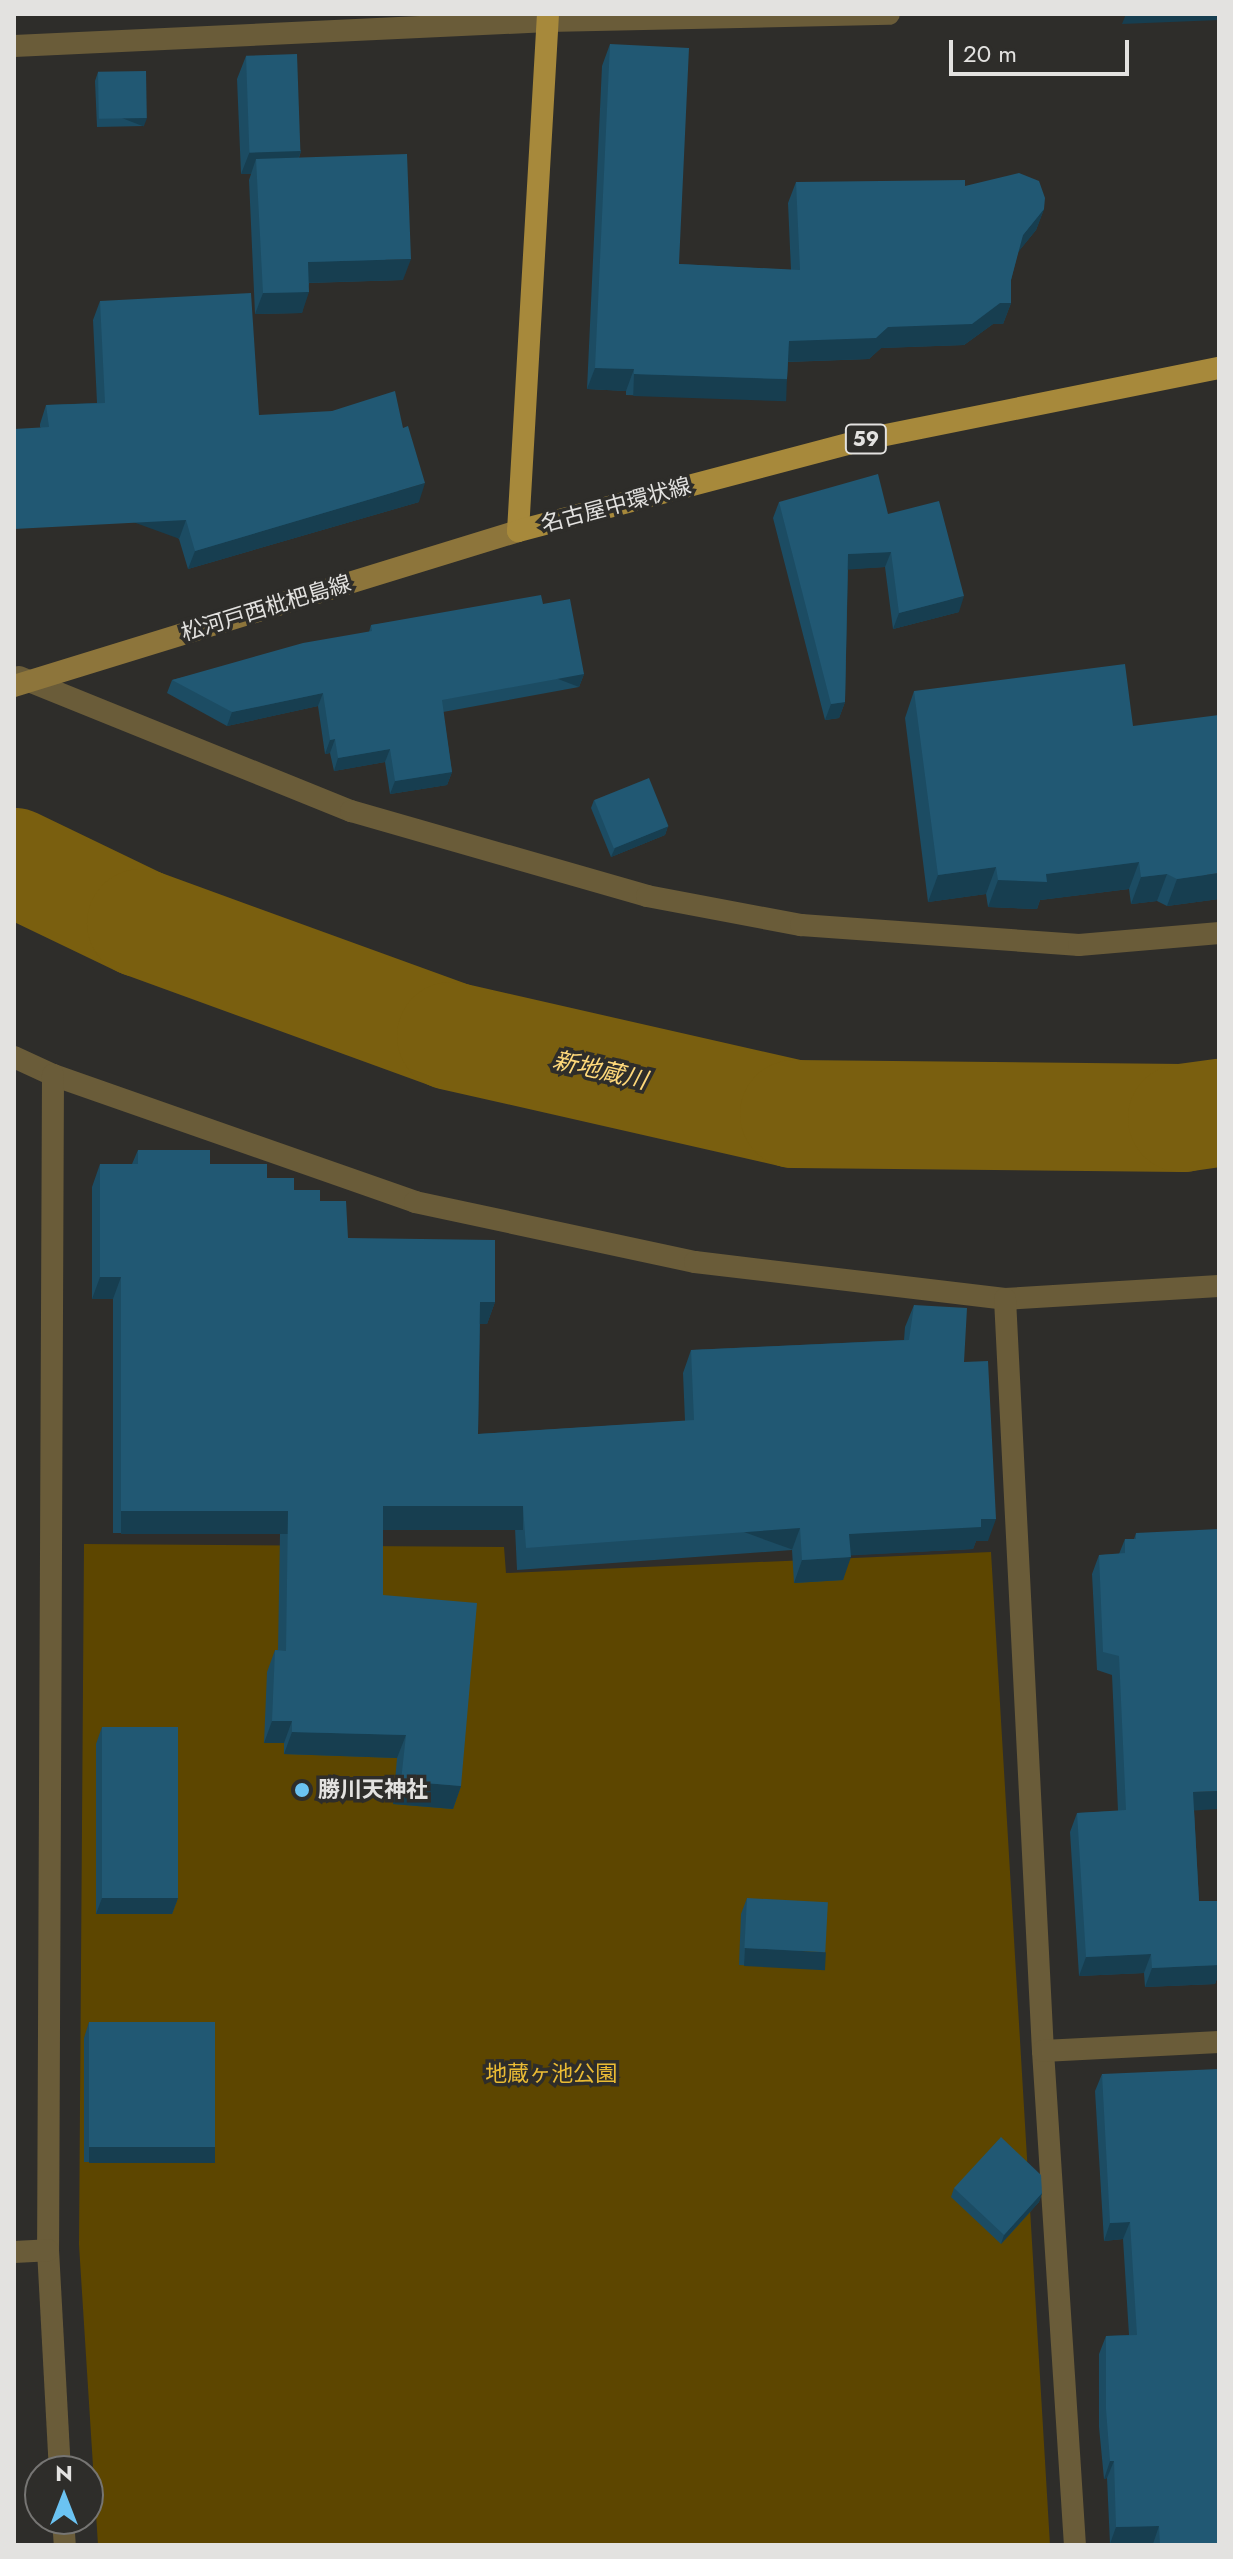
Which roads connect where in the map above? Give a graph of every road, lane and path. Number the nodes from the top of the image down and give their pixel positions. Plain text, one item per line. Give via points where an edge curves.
1 (889, 14) edge
2 (548, 17) edge
3 (14, 46) edge
4 (1219, 368) edge
5 (518, 531) junction
6 (18, 680) edge
7 (1219, 933) edge
8 (14, 1057) edge
9 (53, 1075) junction
10 (1219, 1286) edge
11 (1005, 1299) junction
12 (1219, 2042) edge
13 (1043, 2051) junction
14 (48, 2250) junction
15 (14, 2252) edge
16 (59, 2455) edge
17 (1075, 2545) edge

1 - 2 street
2 - 3 street
2 - 5 main road, 名古屋中環状線
4 - 5 main road, 名古屋中環状線 / 59 via 866,439
5 - 6 main road, 松河戸西枇杷島線
6 - 7 street via 351,811 647,896 801,925 1079,945
8 - 9 street
9 - 11 street via 415,1202 695,1262
9 - 14 street
10 - 11 street
11 - 13 street
12 - 13 street
13 - 17 street
14 - 15 street
14 - 16 street

